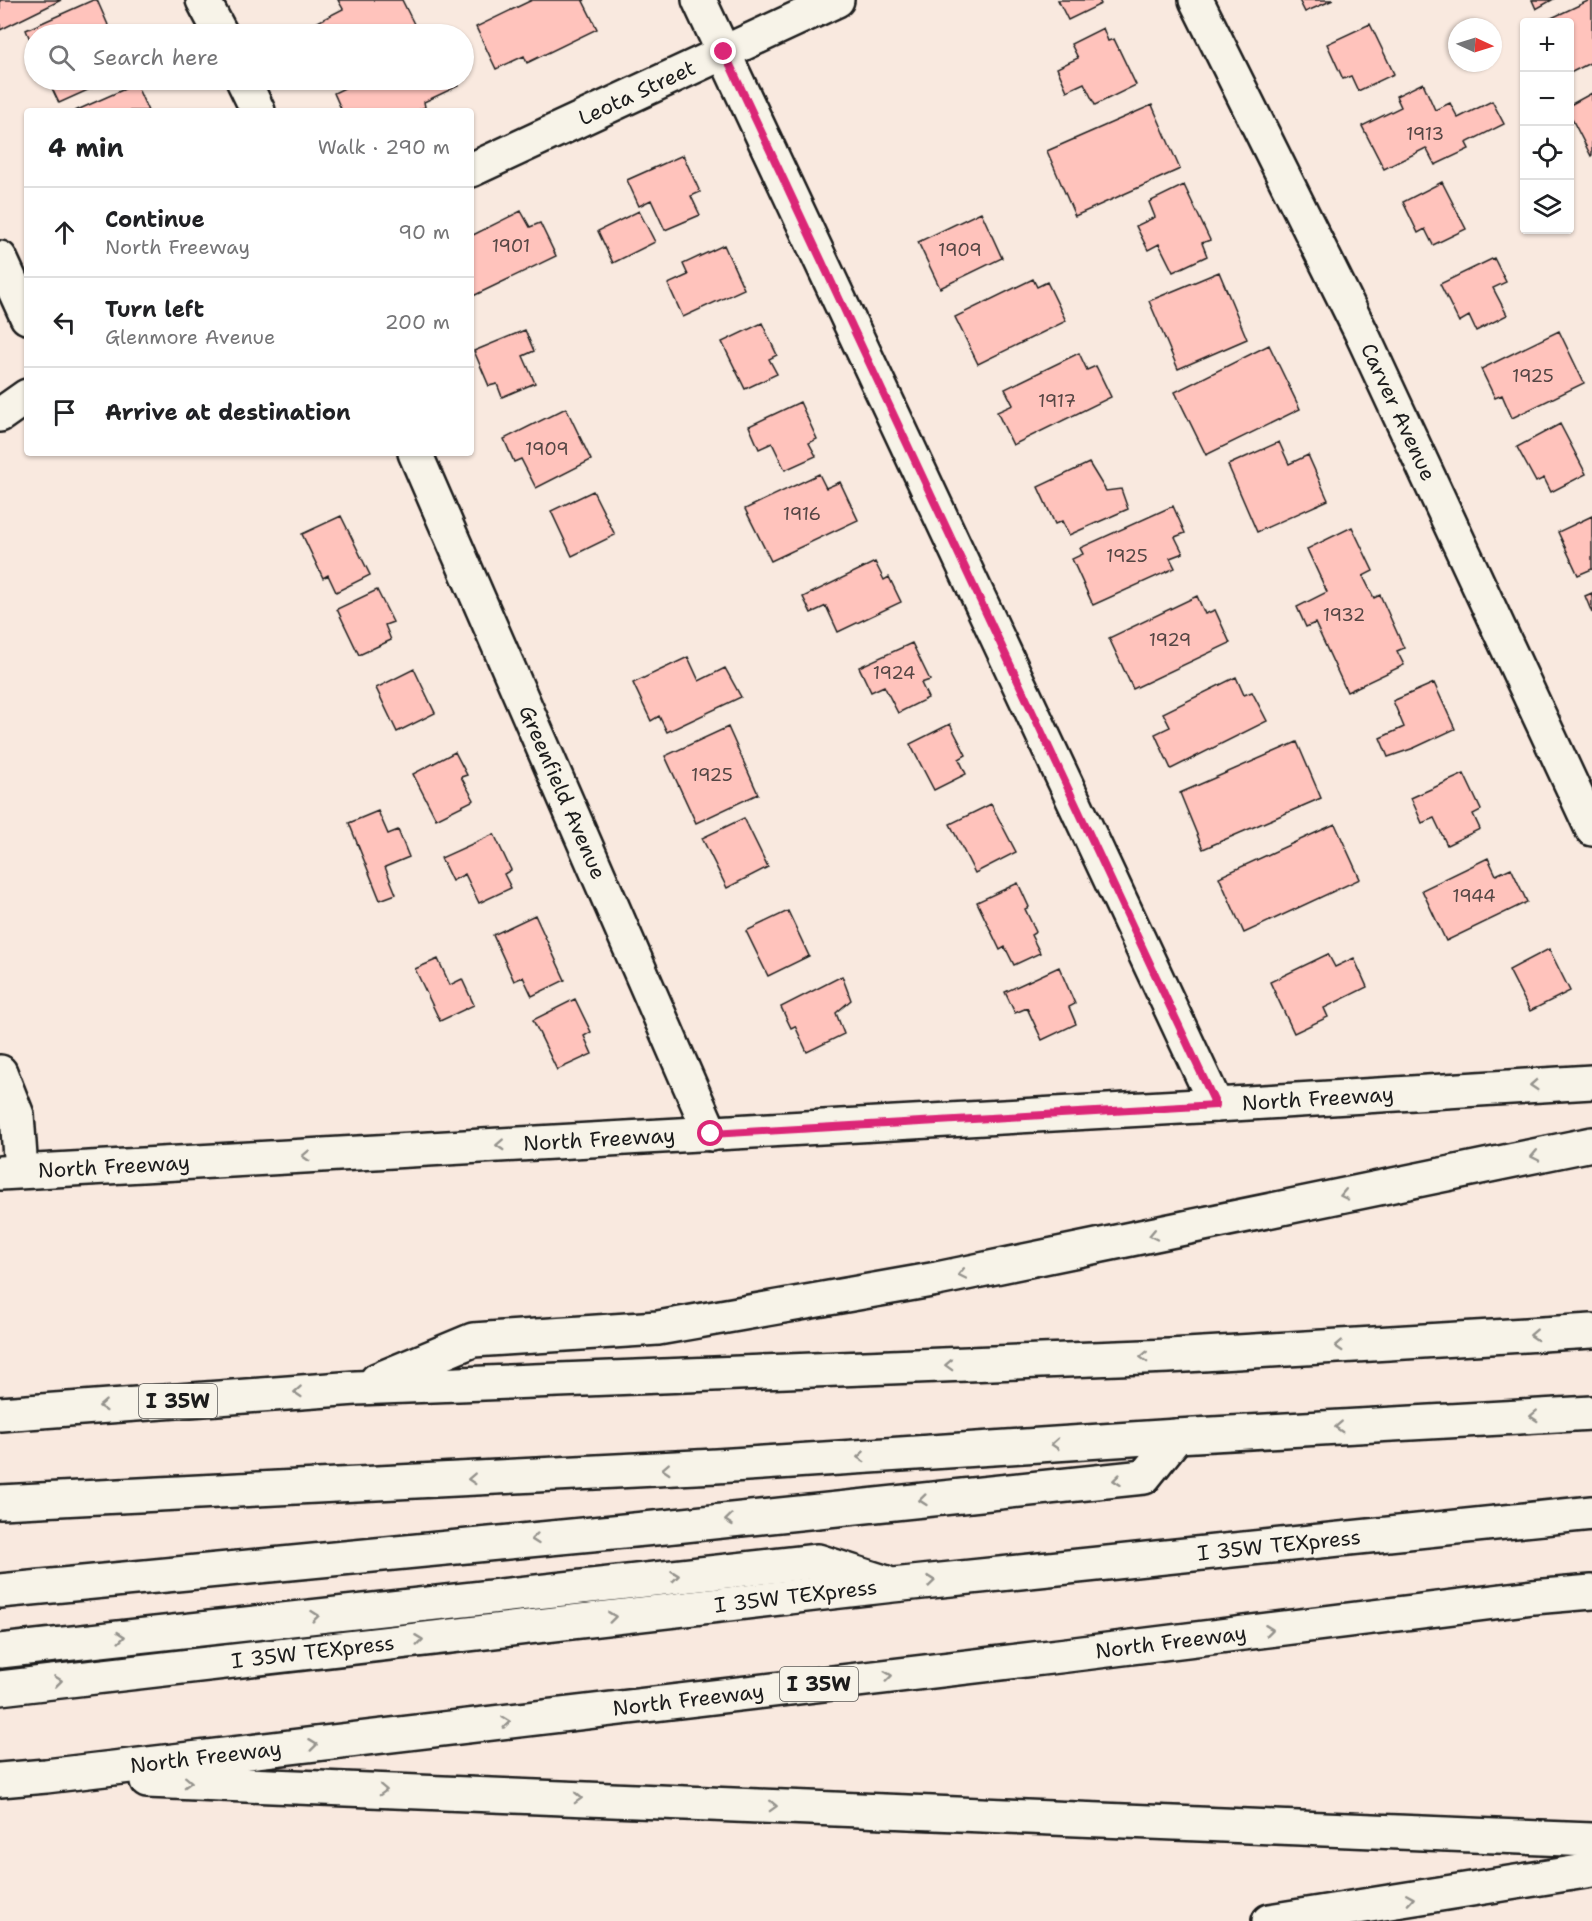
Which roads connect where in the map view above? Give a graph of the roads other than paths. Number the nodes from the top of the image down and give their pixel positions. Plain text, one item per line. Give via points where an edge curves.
1 (204, 0) edge
2 (699, 0) edge
3 (837, 0) edge
4 (1196, 0) edge
5 (215, 24) edge
6 (724, 52) junction
7 (248, 90) edge
8 (257, 108) edge
9 (474, 169) edge
10 (0, 258) edge
11 (24, 310) edge
12 (24, 398) edge
13 (0, 415) edge
14 (416, 456) edge
15 (1592, 829) edge
16 (0, 1072) edge
17 (1592, 1082) edge
18 (1216, 1105) junction
19 (9, 1115) edge
20 (711, 1134) junction
21 (1592, 1144) edge
22 (11, 1172) edge
23 (1592, 1331) edge
24 (356, 1388) junction
25 (1592, 1413) edge
26 (0, 1414) edge
27 (1177, 1436) junction
28 (0, 1502) edge
29 (1592, 1513) edge
30 (893, 1585) junction
31 (0, 1591) edge
32 (1592, 1592) edge
33 (0, 1651) edge
34 (0, 1688) edge
35 (46, 1776) junction
36 (0, 1780) edge
37 (1592, 1840) edge
38 (1592, 1870) edge
39 (1269, 1921) edge

1 - 5 main road
2 - 6 main road
3 - 6 main road, Leota Street
4 - 15 main road, Carver Avenue via 1361,332
6 - 9 main road, Leota Street
6 - 18 main road
7 - 8 main road
10 - 11 main road
12 - 13 main road
14 - 20 main road, Greenfield Avenue
16 - 19 main road
17 -> 18 main road, North Freeway
18 - 20 main road, North Freeway
19 - 22 main road
20 -> 22 main road, North Freeway
21 -> 24 main road via 937,1279 682,1324 473,1340
23 -> 24 main road, I 35W via 1157,1357
24 -> 26 main road, I 35W
25 -> 27 main road
27 -> 28 main road via 692,1468
27 -> 31 main road via 1144,1477
30 -> 29 main road, I 35W TEXpress
33 -> 30 main road via 818,1561
34 -> 30 main road, I 35W TEXpress
35 -> 32 main road, North Freeway / I 35W
35 - 36 main road, North Freeway / I 35W
35 -> 37 main road
39 -> 38 main road

